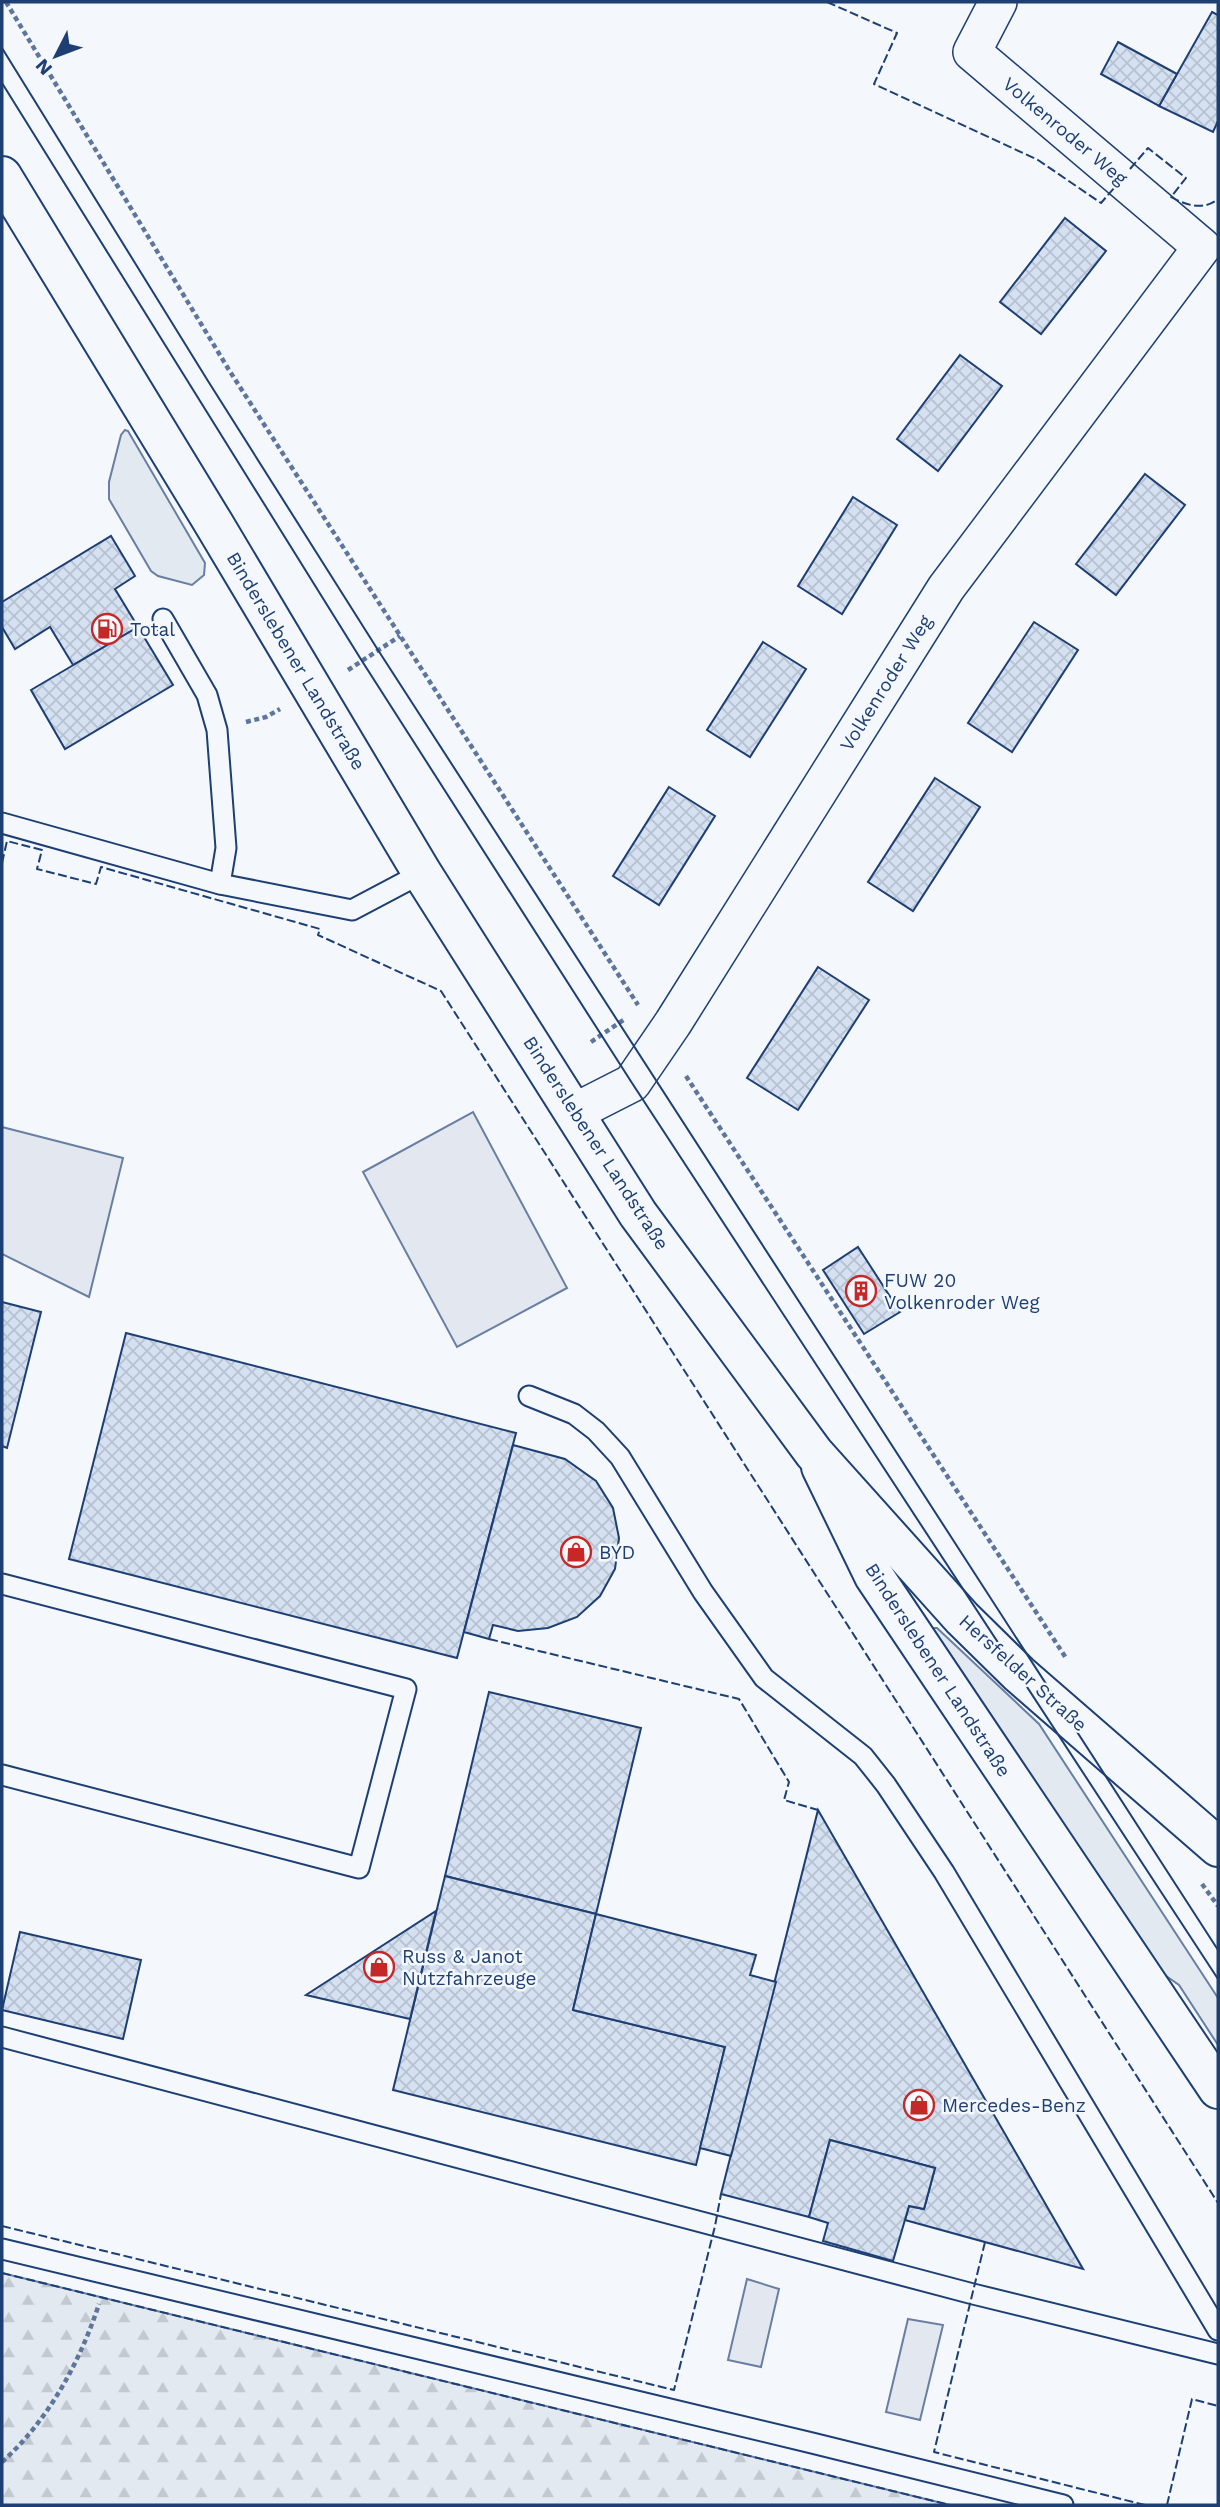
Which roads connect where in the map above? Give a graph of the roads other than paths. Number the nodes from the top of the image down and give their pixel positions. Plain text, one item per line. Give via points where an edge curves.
1 (998, 2) edge
2 (2, 176) edge
3 (1210, 238) edge
4 (163, 619) dead end
5 (2, 823) edge
6 (422, 873) junction
7 (220, 884) junction
8 (575, 1112) junction
9 (529, 1396) dead end
10 (814, 1453) junction
11 (2, 1584) edge
12 (2, 1775) edge
13 (1218, 1847) edge
14 (2, 2037) edge
15 (1218, 2089) edge
16 (2, 2249) edge
17 (1218, 2330) edge
18 (1218, 2354) edge
19 (1063, 2505) edge

1 - 3 street, Volkenroder Weg via 972,52
2 - 6 main road, Binderslebener Landstraße
3 - 8 street, Volkenroder Weg via 946,588 632,1083
4 - 7 lane via 207,695 217,730 226,848
5 - 7 lane
6 - 7 lane via 352,910
6 - 8 main road, Binderslebener Landstraße
8 - 10 main road, Binderslebener Landstraße via 638,1214
9 - 17 lane via 574,1414 620,1457 703,1592 764,1678 863,1756 886,1785 944,1872
10 - 13 main road, Hersfelder Straße via 1010,1665
10 - 15 main road, Binderslebener Landstraße via 874,1576
11 - 12 lane via 406,1689 359,1868
14 - 18 lane via 960,2291
16 - 19 lane

